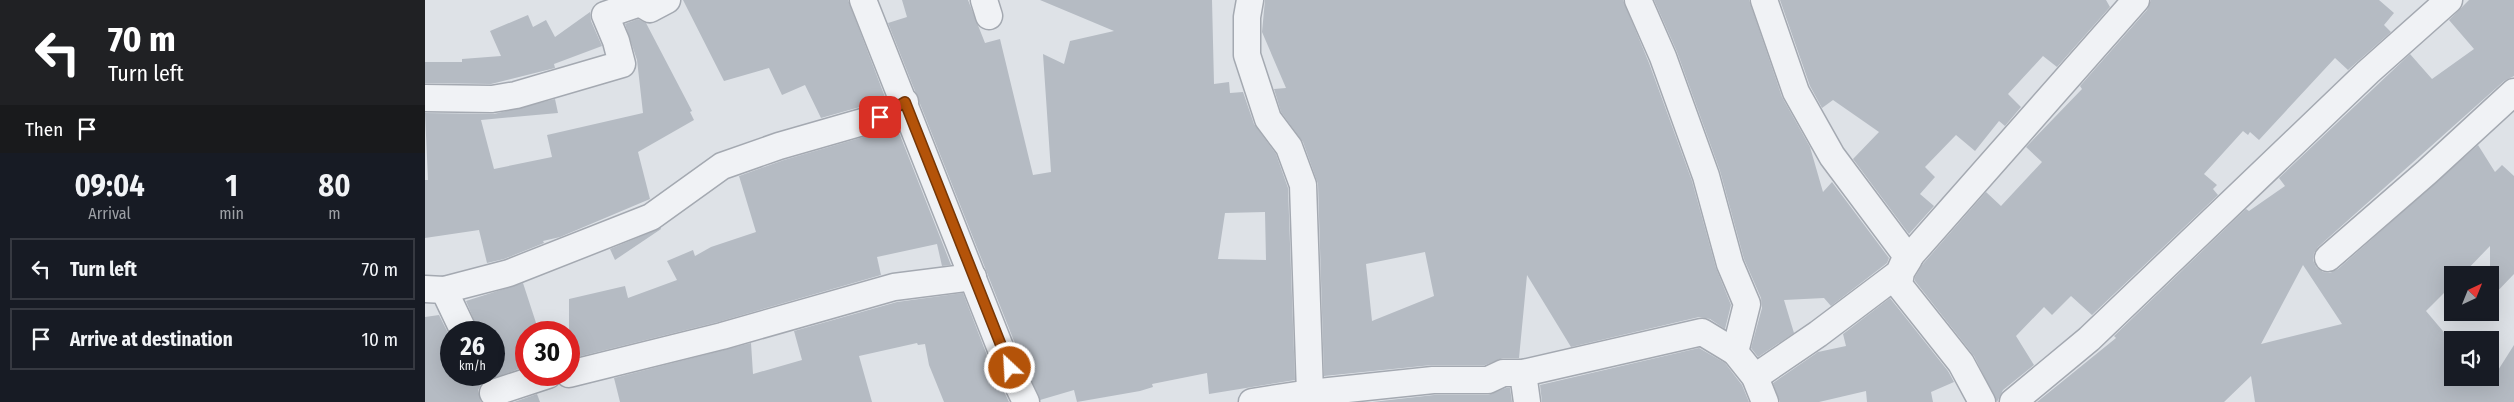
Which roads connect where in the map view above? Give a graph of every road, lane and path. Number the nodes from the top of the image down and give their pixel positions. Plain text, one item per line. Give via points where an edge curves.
1 (667, 0) edge
2 (863, 0) edge
3 (1249, 0) edge
4 (1638, 0) edge
5 (1764, 0) edge
6 (2136, 0) edge
7 (2449, 0) edge
8 (2514, 92) edge
9 (425, 98) edge
10 (905, 102) junction
11 (2328, 258) dead end
12 (1909, 259) junction
13 (973, 277) junction
14 (434, 290) edge
15 (456, 321) edge
16 (1735, 352) junction
17 (580, 371) edge
18 (1523, 373) junction
19 (1755, 377) junction
20 (515, 384) edge
21 (491, 390) edge
22 (1310, 392) junction
23 (1027, 402) edge
24 (1252, 402) edge
25 (1527, 402) edge
26 (1765, 402) edge
27 (1982, 402) edge
28 (2013, 402) edge

1 - 9 street via 650,8 640,3 605,15 622,64 492,99
2 - 10 street
3 - 22 street via 1247,55 1268,119 1289,147 1303,185
4 - 16 street via 1663,57 1703,167 1730,264 1747,304
5 - 12 street via 1796,92 1832,156
6 - 12 street
7 - 28 street via 2368,72 2089,339
8 - 11 street
10 - 13 street
10 - 14 street via 880,117 722,166 651,217 509,273
12 - 19 street via 1884,285
12 - 27 street via 1901,272 1899,285 1961,363
13 - 17 street via 894,287 722,336
13 - 23 street via 1002,352
14 - 15 street
16 - 18 street via 1702,332
16 - 19 street
18 - 22 street via 1503,373 1488,380 1433,380
18 - 25 street
19 - 26 street
20 - 21 street
22 - 24 street

